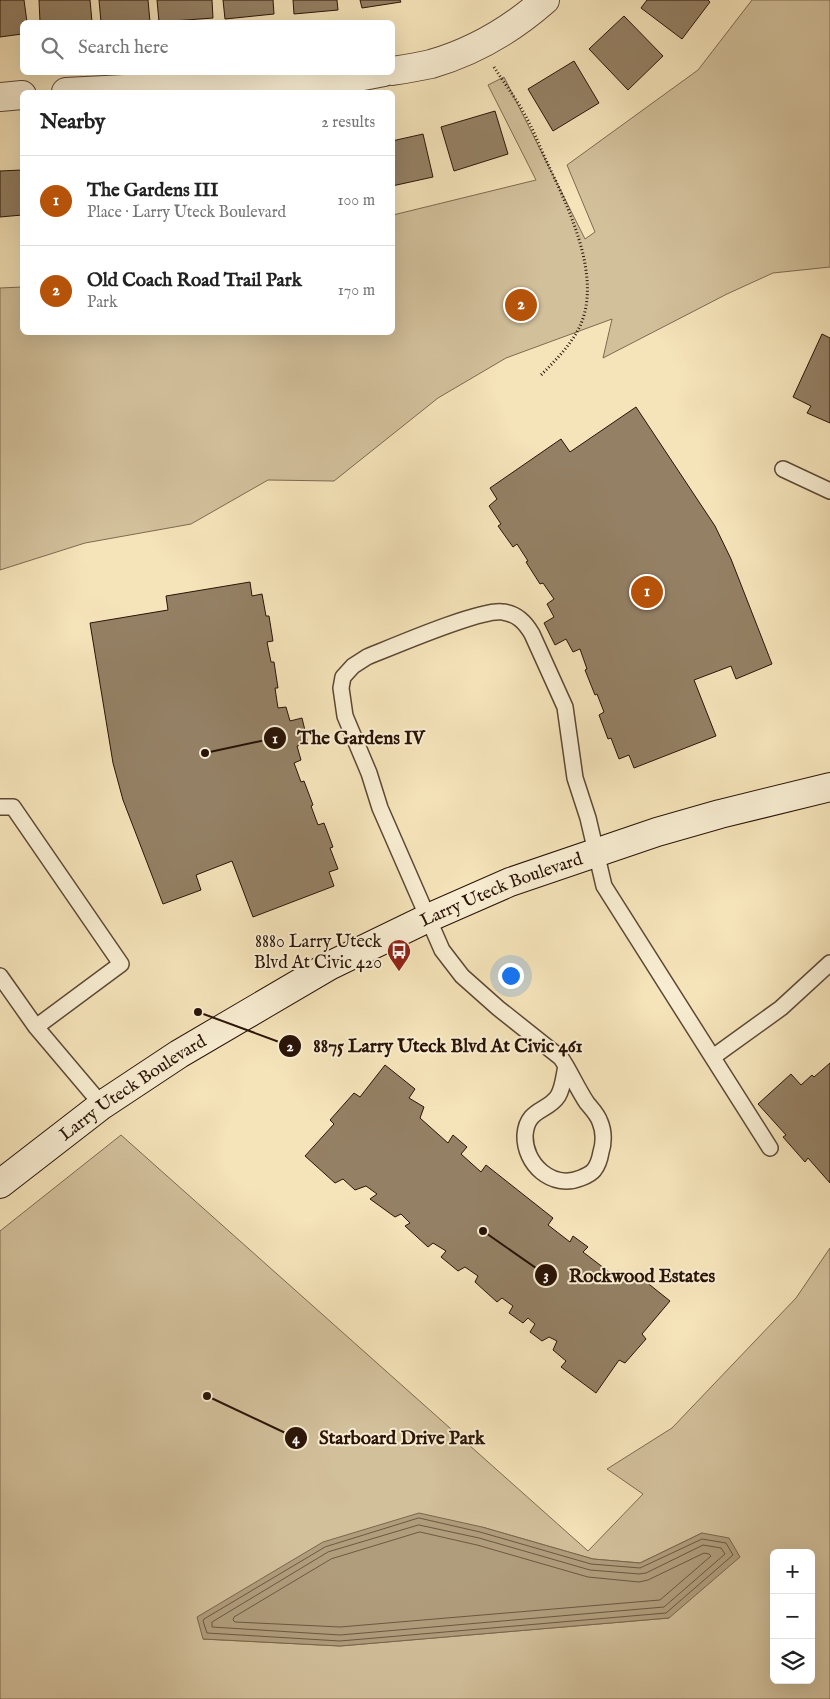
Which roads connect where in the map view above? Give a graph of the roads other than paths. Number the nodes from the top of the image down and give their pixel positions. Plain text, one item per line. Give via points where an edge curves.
1 (545, 0) edge
2 (395, 70) edge
3 (368, 75) edge
4 (105, 90) edge
5 (20, 95) edge
6 (0, 96) edge
7 (783, 469) dead end
8 (830, 491) edge
9 (830, 787) edge
10 (0, 807) edge
11 (596, 852) junction
12 (428, 918) junction
13 (830, 962) edge
14 (0, 976) edge
15 (36, 1028) junction
16 (713, 1057) junction
17 (566, 1066) junction
18 (102, 1105) junction
19 (770, 1148) dead end
20 (0, 1184) edge

1 - 2 main road via 525,18 480,45 430,64
3 - 4 main road
5 - 6 main road
7 - 8 lane
9 - 11 main road, Larry Uteck Boulevard via 720,814
10 - 15 lane via 13,807 121,964
11 - 12 main road, Larry Uteck Boulevard via 510,882
11 - 12 lane via 575,778 565,707 526,623 501,611 469,618 374,654 343,676 341,688 345,716 380,808
11 - 16 lane via 604,886
12 - 17 lane via 442,950 462,976 561,1058
12 - 18 main road, Larry Uteck Boulevard via 328,966 258,1006
13 - 16 lane via 781,1008
14 - 15 lane
15 - 18 lane
16 - 19 lane
17 - 17 lane via 558,1096 537,1111 525,1132 526,1146 537,1169 562,1181 575,1180 593,1171 603,1147 600,1122
18 - 20 main road, Larry Uteck Boulevard

